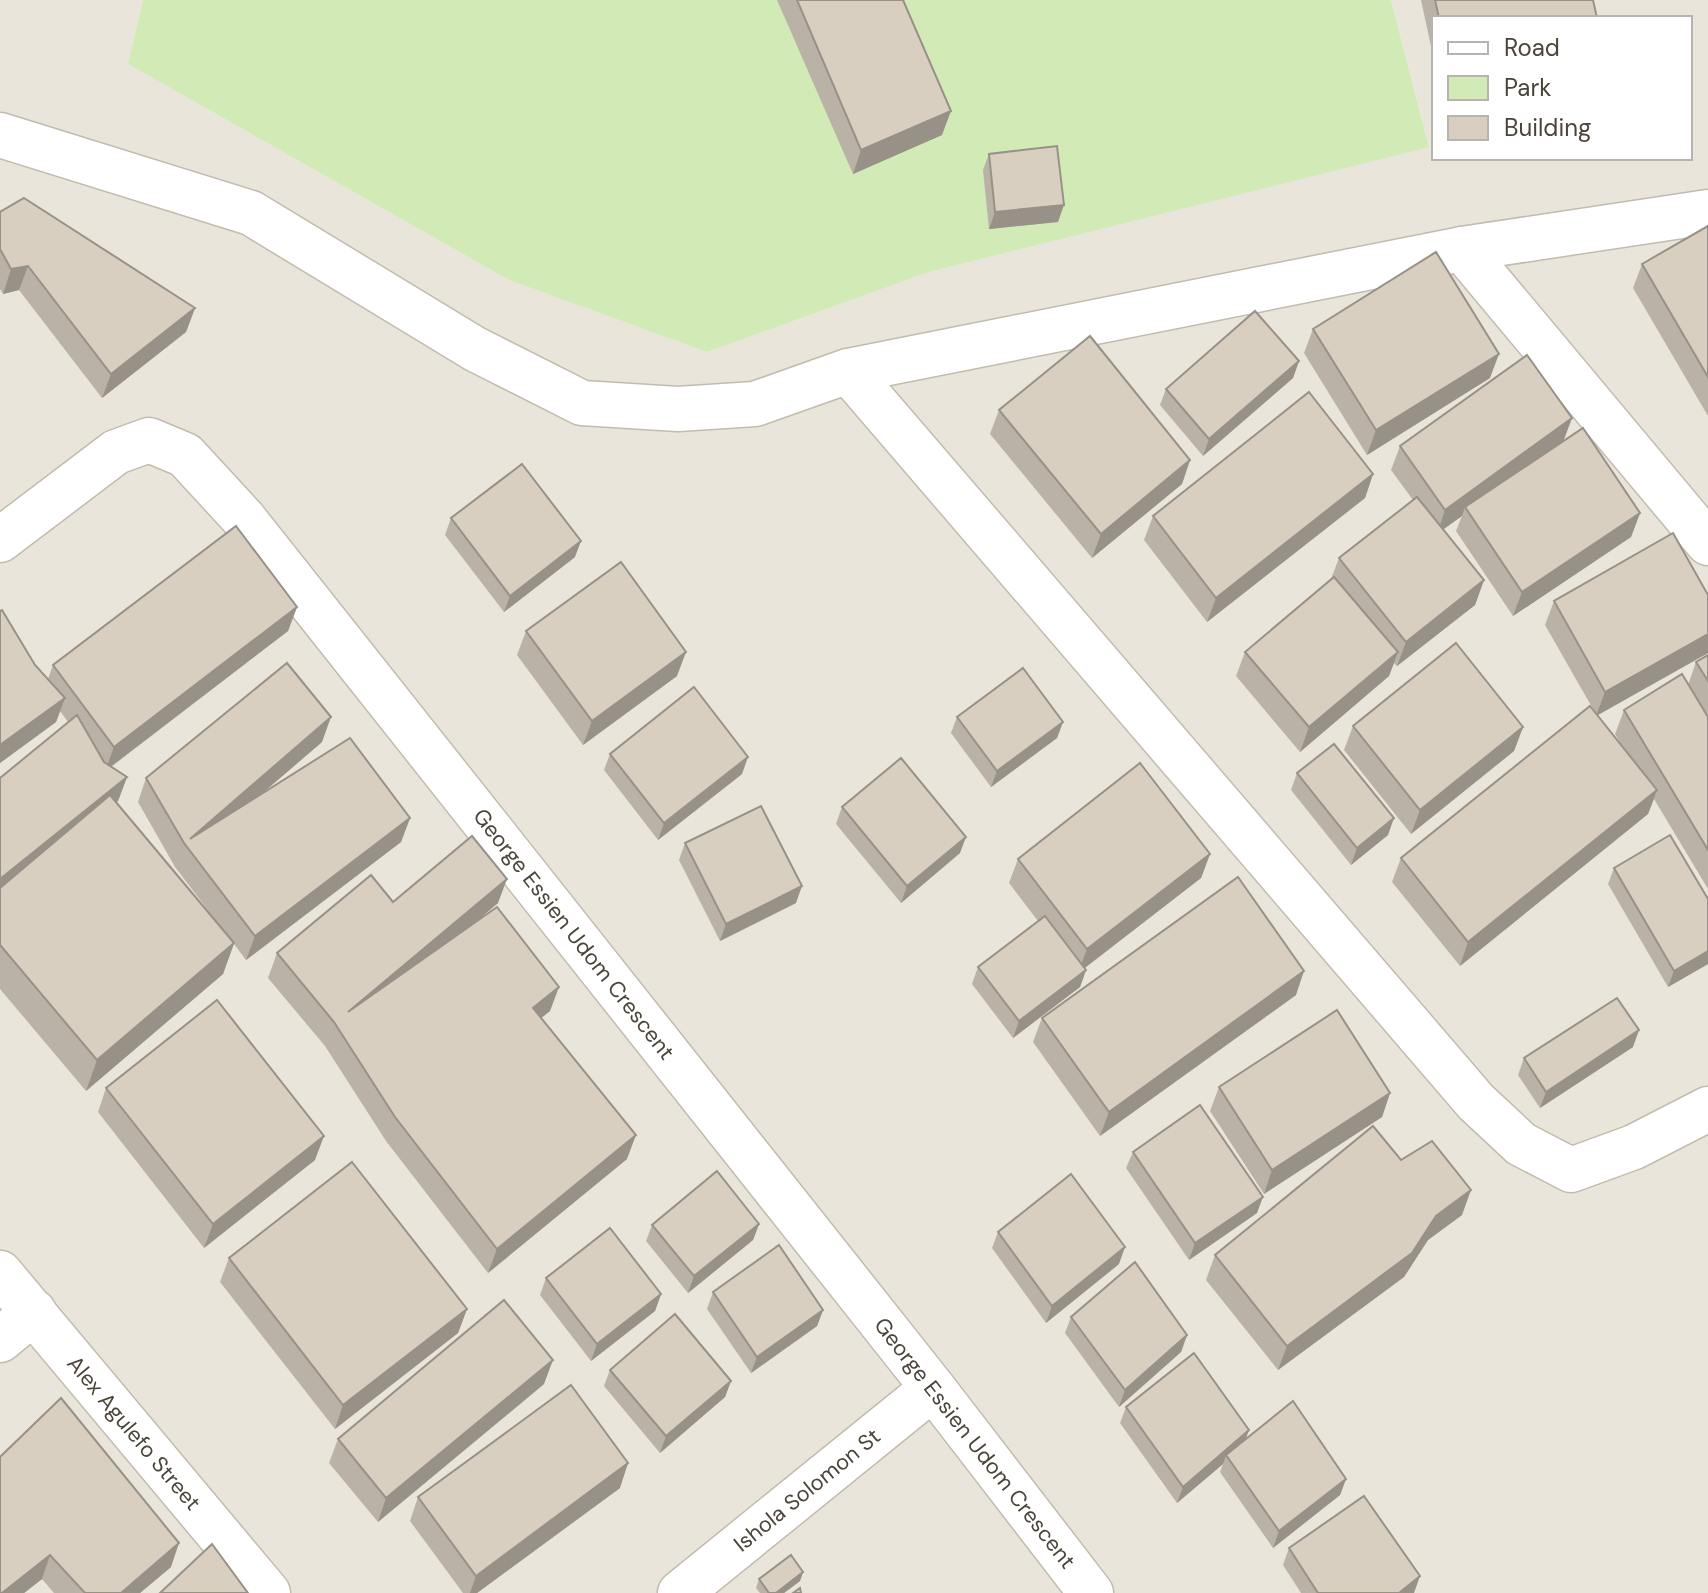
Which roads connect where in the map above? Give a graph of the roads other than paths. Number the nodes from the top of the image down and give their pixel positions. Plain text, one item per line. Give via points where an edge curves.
1 (0, 135) edge
2 (1708, 212) edge
3 (1462, 249) junction
4 (848, 371) junction
5 (0, 540) edge
6 (1708, 543) edge
7 (1708, 1109) edge
8 (0, 1273) edge
9 (34, 1312) junction
10 (0, 1340) edge
11 (933, 1388) junction
12 (268, 1593) edge
13 (680, 1593) edge
14 (1091, 1593) edge

1 - 4 street via 251,213 475,349 582,403 678,409 755,404
2 - 3 street
3 - 4 street
3 - 6 street
4 - 7 street via 1476,1102 1521,1144 1571,1170 1634,1147
5 - 11 street, George Essien Udom Crescent via 116,452 149,440 185,455 254,531
8 - 9 street, Alex Agulefo Street
9 - 10 street
9 - 12 street, Alex Agulefo Street
11 - 13 street, Ishola Solomon St
11 - 14 street, George Essien Udom Crescent

